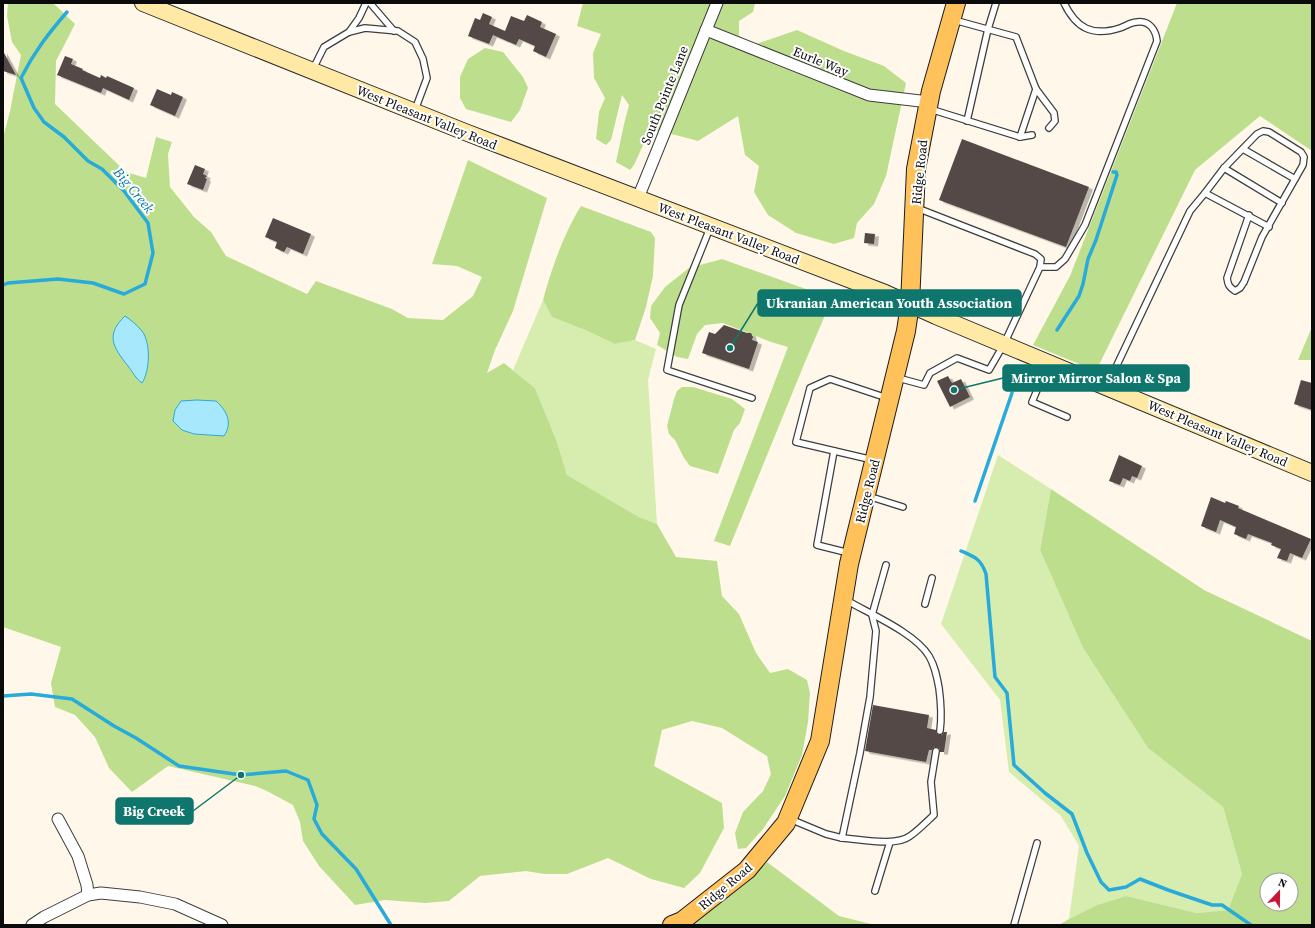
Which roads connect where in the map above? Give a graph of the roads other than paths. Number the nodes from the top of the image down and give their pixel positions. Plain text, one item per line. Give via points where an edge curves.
1 (143, 3) edge
2 (366, 3) edge
3 (370, 3) edge
4 (717, 3) edge
5 (996, 3) edge
6 (1064, 3) edge
7 (953, 7) edge
8 (988, 29) junction
9 (706, 30) junction
10 (394, 31) junction
11 (349, 32) junction
12 (312, 71) junction
13 (1036, 89) junction
14 (928, 105) junction
15 (414, 112) junction
16 (967, 121) junction
17 (1049, 128) dead end
18 (1032, 134) dead end
19 (1020, 137) junction
20 (1243, 149) junction
21 (1224, 168) junction
22 (1295, 179) junction
23 (1205, 193) junction
24 (638, 198) junction
25 (1282, 203) junction
26 (914, 207) junction
27 (1249, 215) junction
28 (711, 226) junction
29 (1269, 226) junction
30 (1040, 267) junction
31 (910, 304) junction
32 (1004, 344) junction
33 (1049, 362) junction
34 (895, 377) junction
35 (1107, 386) junction
36 (752, 398) dead end
37 (890, 399) junction
38 (1067, 417) dead end
39 (834, 451) junction
40 (874, 461) junction
41 (1312, 473) edge
42 (866, 496) junction
43 (902, 507) dead end
44 (852, 554) junction
45 (886, 565) dead end
46 (932, 578) dead end
47 (843, 598) junction
48 (925, 604) dead end
49 (872, 615) junction
50 (940, 731) dead end
51 (936, 751) dead end
52 (58, 819) dead end
53 (788, 819) junction
54 (842, 838) junction
55 (890, 842) junction
56 (1037, 843) dead end
57 (875, 891) dead end
58 (88, 895) junction
59 (32, 925) edge
60 (222, 925) edge
61 (672, 925) edge
62 (1014, 925) edge

1 - 12 main road, West Pleasant Valley Road
2 - 11 lane
3 - 10 lane
4 - 9 street, South Pointe Lane
5 - 8 lane
6 - 30 lane via 1068,13 1080,26 1102,32 1141,21 1152,27 1157,41 1085,225 1065,259 1056,267
7 - 8 lane
7 - 14 main road, Ridge Road
8 - 13 lane via 1016,37
8 - 16 lane
9 - 14 street, Eurle Way via 869,95
9 - 24 street, South Pointe Lane
10 - 11 lane via 365,28
10 - 15 lane via 416,42 423,59 426,78
11 - 12 lane via 324,47
12 - 15 main road, West Pleasant Valley Road
13 - 17 lane via 1054,113 1055,121
13 - 19 lane
14 - 16 lane
14 - 26 main road, Ridge Road via 916,169
15 - 24 main road, West Pleasant Valley Road
16 - 19 lane
18 - 19 lane
20 - 21 lane
20 - 22 lane
20 - 22 lane via 1257,134 1269,132 1301,152 1304,157 1303,165
21 - 23 lane
21 - 25 lane
22 - 25 lane
23 - 27 lane
23 - 35 lane via 1190,211
24 - 28 main road, West Pleasant Valley Road
25 - 29 lane
26 - 30 lane via 1035,254 1040,259
26 - 31 main road, Ridge Road
27 - 29 lane
27 - 29 lane via 1227,278 1230,288 1240,288 1244,282
28 - 31 main road, West Pleasant Valley Road
28 - 36 lane via 679,305 667,370
30 - 32 lane
31 - 32 main road, West Pleasant Valley Road
31 - 34 main road, Ridge Road
32 - 33 main road, West Pleasant Valley Road
32 - 34 lane via 989,370 957,358 930,373 924,385
33 - 35 main road, West Pleasant Valley Road
33 - 38 lane via 1032,402
34 - 37 main road, Ridge Road
35 - 41 main road, West Pleasant Valley Road
37 - 39 lane via 830,379 810,388 796,442
37 - 40 main road, Ridge Road
39 - 40 lane
39 - 44 lane via 817,545
40 - 42 main road, Ridge Road
42 - 43 lane
42 - 44 main road, Ridge Road
44 - 47 main road, Ridge Road
45 - 49 lane
46 - 48 lane
47 - 49 lane
47 - 53 main road, Ridge Road via 820,741
49 - 50 lane via 911,638 929,655 936,672 942,704
49 - 54 lane via 876,631 870,697
51 - 55 lane via 931,782 934,814 909,837
52 - 58 street via 78,856
53 - 54 lane
53 - 61 main road, Ridge Road via 747,870 682,921
54 - 55 lane
55 - 57 lane
56 - 62 lane
58 - 59 street via 44,916
58 - 60 street via 101,893 140,897 175,904

